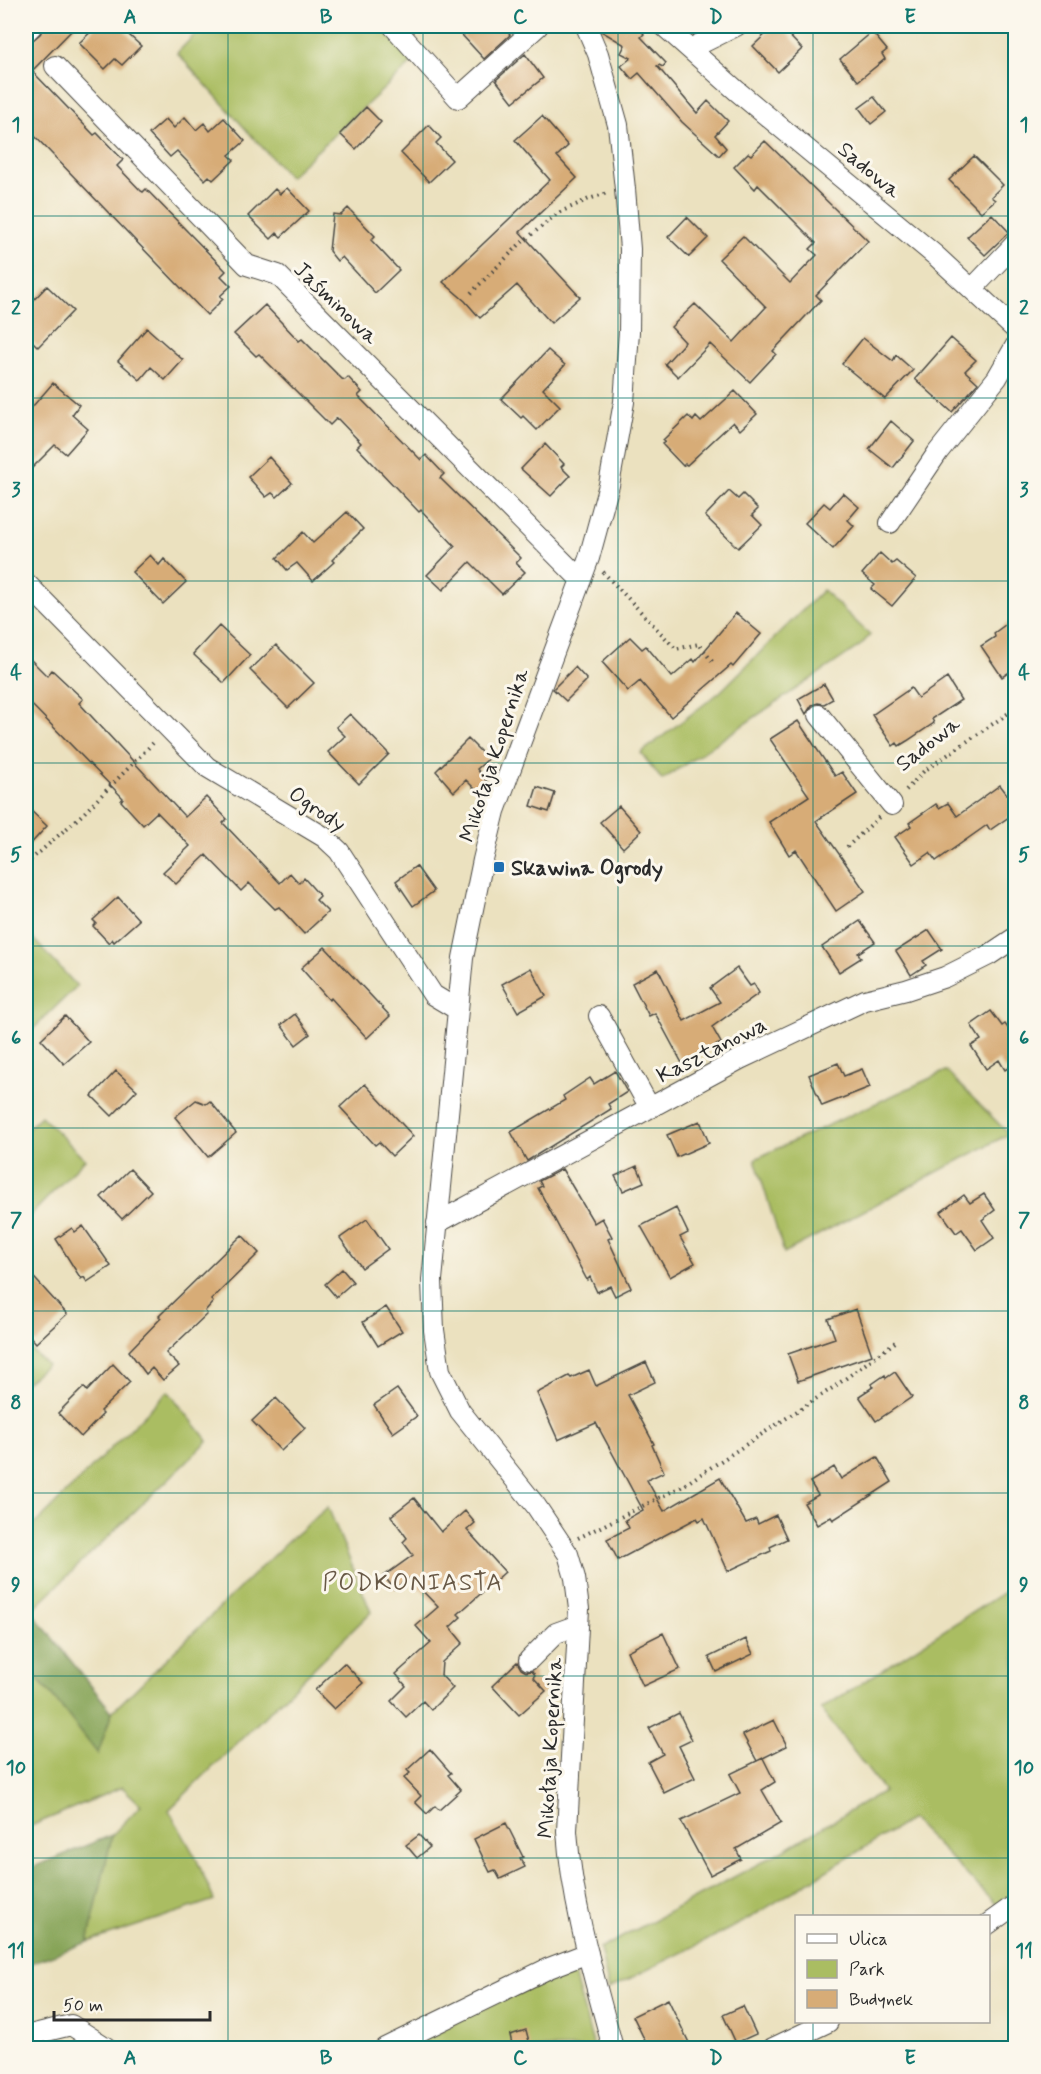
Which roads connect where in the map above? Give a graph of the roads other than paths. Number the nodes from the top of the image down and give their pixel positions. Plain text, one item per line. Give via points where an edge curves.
1 (32, 26) edge
2 (393, 26) edge
3 (538, 26) edge
4 (586, 26) edge
5 (664, 26) edge
6 (736, 26) edge
7 (26, 32) edge
8 (690, 49) junction
9 (55, 66) dead end
10 (1016, 243) edge
11 (972, 290) junction
12 (1016, 330) edge
13 (1016, 345) edge
14 (890, 523) dead end
15 (581, 580) junction
16 (26, 583) edge
17 (819, 715) dead end
18 (892, 805) road end
19 (1016, 936) edge
20 (458, 1010) junction
21 (599, 1016) dead end
22 (650, 1108) junction
23 (437, 1223) junction
24 (578, 1625) junction
25 (528, 1660) dead end
26 (1016, 1904) edge
27 (990, 1923) edge
28 (588, 1953) junction
29 (826, 2023) edge
30 (26, 2036) edge
31 (107, 2049) edge
32 (385, 2049) edge
33 (613, 2049) edge
34 (773, 2049) edge

1 - 7 street
2 - 3 street via 458,98
4 - 15 street, Mikołaja Kopernika via 618,125 630,249 624,402 609,485
5 - 8 street, Sadowa
6 - 8 street
8 - 11 street, Sadowa
9 - 15 street, Jaśminowa via 247,265 278,275
10 - 11 street
11 - 12 street, Sadowa
13 - 14 street via 997,378 938,452
15 - 20 street, Mikołaja Kopernika via 495,811 463,958
16 - 20 street, Ogrody via 207,767 324,837 339,851 433,995
17 - 18 street
19 - 22 street, Kasztanowa via 945,977 864,1000 740,1059
20 - 23 street, Mikołaja Kopernika
21 - 22 street
22 - 23 street, Kasztanowa
23 - 24 street, Mikołaja Kopernika via 432,1280 440,1371 460,1411 537,1506 568,1554 575,1578
24 - 25 street via 556,1633
24 - 28 street, Mikołaja Kopernika via 567,1831 569,1865
26 - 27 street
28 - 32 street via 549,1968
28 - 33 street, Mikołaja Kopernika
29 - 34 street
30 - 31 street via 71,2025

